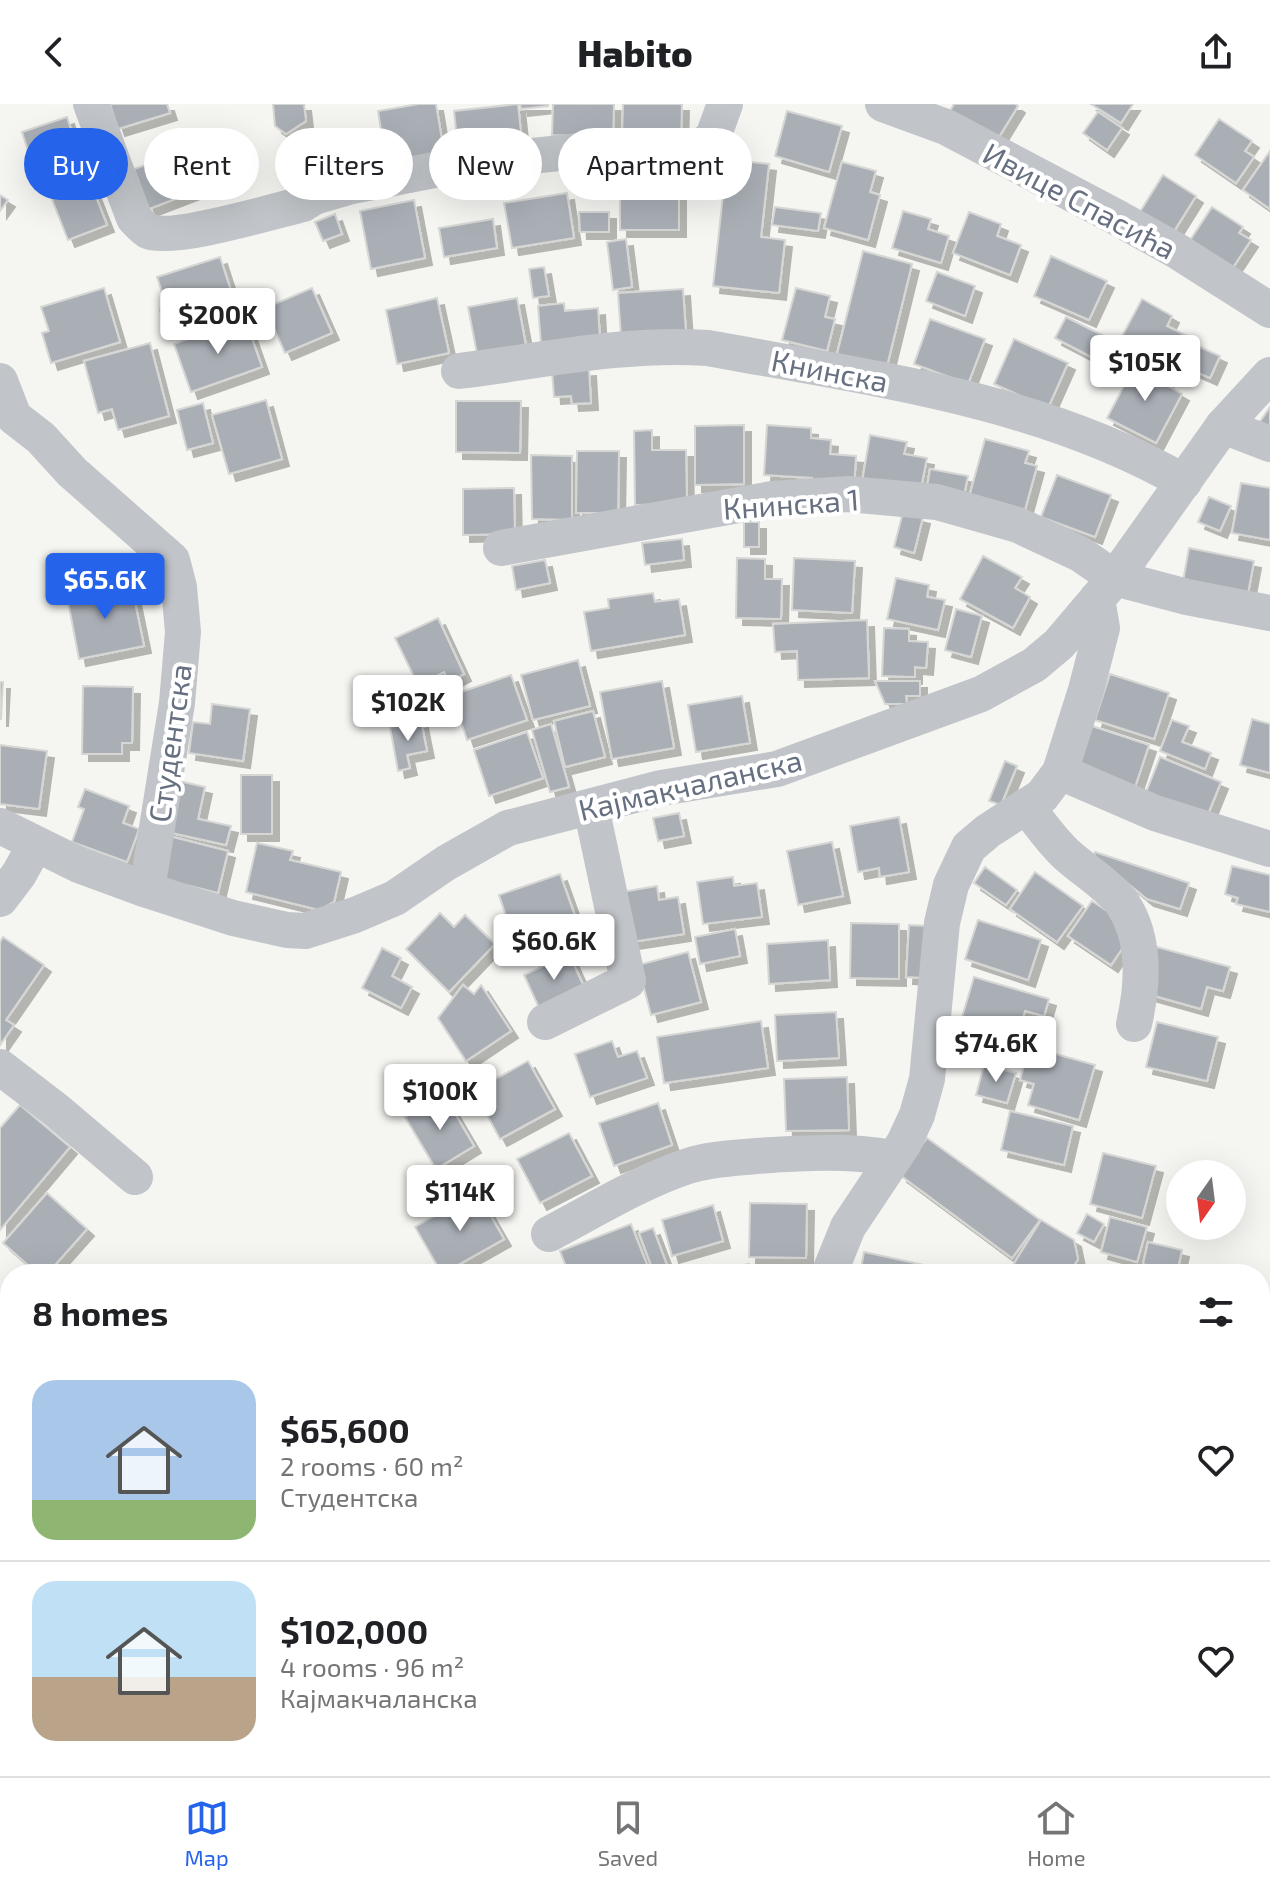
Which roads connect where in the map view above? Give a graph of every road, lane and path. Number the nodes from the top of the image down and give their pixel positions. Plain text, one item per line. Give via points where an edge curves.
1 (91, 104) edge
2 (725, 104) edge
3 (883, 104) edge
4 (1270, 310) edge
5 (459, 371) dead end
6 (1270, 375) edge
7 (0, 381) edge
8 (1223, 426) junction
9 (1270, 444) edge
10 (1184, 482) junction
11 (501, 548) dead end
12 (1106, 588) junction
13 (1270, 613) edge
14 (1060, 772) junction
15 (1026, 806) junction
16 (591, 807) junction
17 (0, 826) edge
18 (35, 845) junction
19 (1270, 849) edge
20 (147, 890) junction
21 (0, 899) edge
22 (545, 1022) dead end
23 (1134, 1024) dead end
24 (0, 1067) edge
25 (892, 1158) junction
26 (135, 1177) dead end
27 (549, 1234) dead end
28 (833, 1264) edge

1 - 2 street via 134,218 148,231 162,234 303,204 352,186 475,162 598,149 702,146 713,137
3 - 4 street, Ивице Спасића via 946,127 1116,217
5 - 10 street, Книнска via 644,348 708,348 891,381 1061,425 1141,457
6 - 8 street, Кајмакчаланска
7 - 20 street, Студентска via 14,417 172,560 183,632
8 - 9 street
8 - 10 street, Кајмакчаланска
10 - 12 street, Кајмакчаланска
11 - 12 street, Книнска 1 via 772,499 848,494 937,502 1018,525 1080,554
12 - 13 street, Книнска 1
12 - 14 street via 1102,628
12 - 16 street, Кајмакчаланска via 1059,644 1034,665 981,694 777,769 661,788
14 - 15 street via 1042,796
14 - 19 street via 1155,813
15 - 23 street via 1063,851 1121,902 1140,955
15 - 25 street via 969,847 951,885 942,923 927,1079 917,1115
16 - 20 street, Кајмакчаланска via 508,828 395,898 305,931 233,918
16 - 22 street via 628,981
17 - 18 street, Кајмакчаланска
18 - 20 street, Кајмакчаланска
18 - 21 street
24 - 26 street
25 - 27 street via 795,1153 692,1164
25 - 28 street via 848,1227

